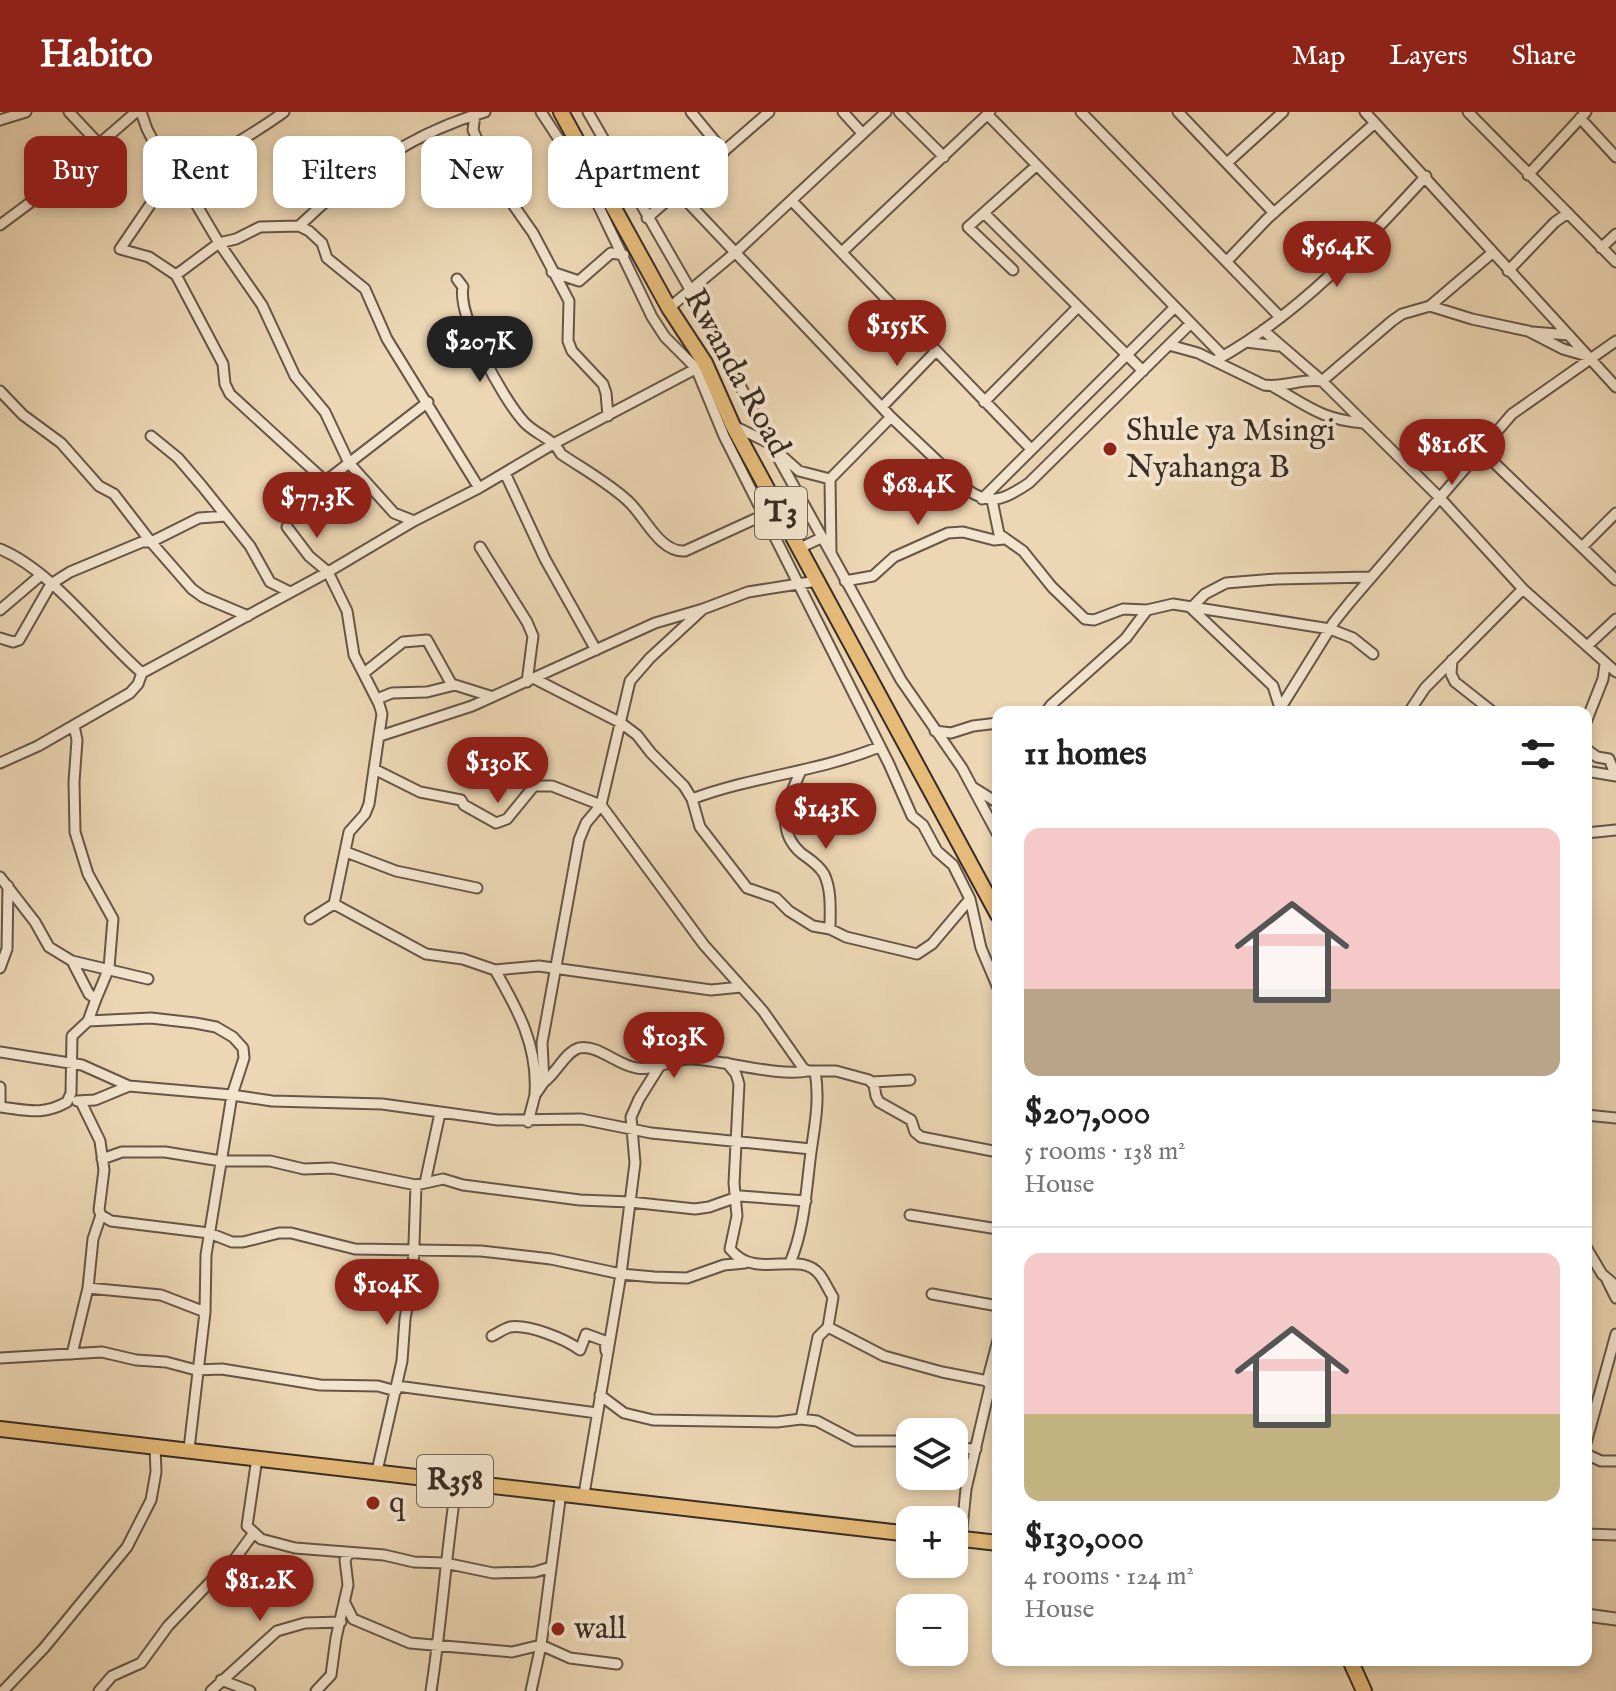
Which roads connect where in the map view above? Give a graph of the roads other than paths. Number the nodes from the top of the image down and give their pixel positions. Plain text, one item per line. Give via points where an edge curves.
1 (26, 112) edge
2 (69, 112) edge
3 (139, 112) edge
4 (284, 112) edge
5 (541, 112) edge
6 (561, 112) edge
7 (588, 112) edge
8 (691, 112) edge
9 (769, 112) edge
10 (843, 112) edge
11 (886, 112) edge
12 (899, 112) edge
13 (1081, 112) edge
14 (1178, 112) edge
15 (1365, 112) edge
16 (1468, 112) edge
17 (988, 113) edge
18 (1276, 114) edge
19 (471, 115) edge
20 (1583, 115) edge
21 (0, 120) edge
22 (1375, 123) junction
23 (862, 133) junction
24 (92, 136) edge
25 (109, 136) edge
26 (151, 136) edge
27 (250, 136) edge
28 (711, 136) edge
29 (728, 148) edge
30 (944, 157) junction
31 (1616, 157) edge
32 (1227, 163) junction
33 (1036, 166) junction
34 (1528, 175) junction
35 (1426, 176) junction
36 (792, 201) junction
37 (24, 207) edge
38 (148, 208) edge
39 (198, 208) edge
40 (660, 208) edge
41 (693, 208) edge
42 (984, 213) junction
43 (1274, 213) junction
44 (1568, 213) junction
45 (647, 218) junction
46 (0, 225) edge
47 (299, 226) junction
48 (1616, 234) edge
49 (219, 243) junction
50 (1601, 248) junction
51 (736, 252) junction
52 (842, 252) junction
53 (1492, 253) junction
54 (624, 255) junction
55 (1227, 261) junction
56 (1616, 262) edge
57 (1013, 270) dead end
58 (1508, 271) junction
59 (552, 272) junction
60 (176, 275) junction
61 (457, 279) dead end
62 (691, 291) junction
63 (1430, 306) junction
64 (1078, 307) junction
65 (669, 308) junction
66 (1174, 308) junction
67 (1280, 317) junction
68 (1190, 324) junction
69 (1263, 330) junction
70 (1528, 331) junction
71 (1569, 335) junction
72 (1616, 341) edge
73 (1246, 342) junction
74 (1169, 345) junction
75 (1278, 346) junction
76 (936, 351) junction
77 (1127, 356) junction
78 (1591, 357) junction
79 (1219, 358) junction
80 (701, 366) junction
81 (1143, 371) junction
82 (1322, 381) junction
83 (1274, 387) junction
84 (1616, 387) edge
85 (0, 391) edge
86 (428, 402) junction
87 (984, 402) junction
88 (882, 407) junction
89 (608, 416) junction
90 (891, 417) junction
91 (1363, 423) junction
92 (733, 426) junction
93 (151, 436) dead end
94 (555, 443) junction
95 (770, 443) junction
96 (1031, 449) junction
97 (1482, 451) junction
98 (349, 463) junction
99 (505, 473) junction
100 (830, 479) junction
101 (479, 488) junction
102 (1439, 497) junction
103 (987, 499) junction
104 (1616, 513) edge
105 (766, 514) junction
106 (226, 516) junction
107 (414, 521) junction
108 (287, 527) dead end
109 (821, 538) junction
110 (1004, 539) junction
111 (151, 542) junction
112 (480, 547) dead end
113 (1582, 547) junction
114 (800, 548) junction
115 (0, 549) edge
116 (831, 557) junction
117 (328, 572) junction
118 (41, 575) junction
119 (1370, 577) junction
120 (1616, 580) edge
121 (817, 581) junction
122 (845, 581) junction
123 (51, 584) junction
124 (798, 585) junction
125 (1523, 589) junction
126 (290, 592) junction
127 (1191, 608) junction
128 (703, 609) junction
129 (0, 610) edge
130 (1147, 610) junction
131 (248, 616) junction
132 (1616, 619) edge
133 (1330, 629) junction
134 (0, 638) edge
135 (1587, 646) junction
136 (596, 650) junction
137 (1373, 654) dead end
138 (1452, 660) junction
139 (1605, 664) junction
140 (1616, 672) edge
141 (142, 673) junction
142 (364, 673) junction
143 (531, 680) junction
144 (452, 685) junction
145 (490, 696) junction
146 (377, 699) junction
147 (1050, 706) edge
148 (1278, 706) edge
149 (1282, 706) edge
150 (1413, 706) edge
151 (1485, 706) edge
152 (1592, 707) edge
153 (621, 723) junction
154 (992, 724) edge
155 (74, 726) junction
156 (934, 731) junction
157 (380, 736) junction
158 (879, 747) junction
159 (1592, 753) edge
160 (0, 763) edge
161 (374, 769) junction
162 (1592, 772) edge
163 (800, 773) junction
164 (972, 787) junction
165 (692, 799) junction
166 (992, 799) edge
167 (601, 805) junction
168 (992, 824) edge
169 (1616, 830) edge
170 (1592, 832) edge
171 (346, 852) junction
172 (0, 877) edge
173 (8, 886) junction
174 (477, 888) dead end
175 (970, 899) junction
176 (334, 904) junction
177 (992, 904) edge
178 (310, 919) dead end
179 (830, 929) junction
180 (72, 961) junction
181 (0, 968) edge
182 (109, 968) junction
183 (555, 968) junction
184 (495, 970) junction
185 (992, 974) edge
186 (148, 979) dead end
187 (741, 987) junction
188 (96, 999) junction
189 (88, 1021) junction
190 (0, 1052) edge
191 (727, 1063) junction
192 (71, 1065) junction
193 (659, 1067) junction
194 (812, 1071) junction
195 (910, 1080) dead end
196 (544, 1082) junction
197 (872, 1082) junction
198 (129, 1086) junction
199 (0, 1087) edge
200 (232, 1095) junction
201 (535, 1095) junction
202 (70, 1099) junction
203 (81, 1102) junction
204 (0, 1107) edge
205 (440, 1113) junction
206 (1592, 1116) edge
207 (1616, 1118) edge
208 (528, 1122) junction
209 (631, 1130) junction
210 (737, 1141) junction
211 (811, 1149) junction
212 (992, 1151) edge
213 (102, 1159) junction
214 (221, 1161) junction
215 (420, 1184) junction
216 (735, 1196) junction
217 (806, 1201) junction
218 (630, 1202) junction
219 (101, 1215) junction
220 (910, 1215) dead end
221 (992, 1228) edge
222 (209, 1233) junction
223 (414, 1250) junction
224 (1592, 1255) edge
225 (745, 1263) junction
226 (790, 1263) junction
227 (621, 1274) junction
228 (1612, 1283) edge
229 (88, 1288) junction
230 (932, 1294) dead end
231 (1616, 1298) edge
232 (992, 1305) edge
233 (205, 1312) junction
234 (828, 1327) junction
235 (1616, 1334) edge
236 (492, 1336) dead end
237 (72, 1354) junction
238 (0, 1358) edge
239 (606, 1358) junction
240 (196, 1370) junction
241 (992, 1382) edge
242 (396, 1389) junction
243 (600, 1395) junction
244 (597, 1413) junction
245 (801, 1419) junction
246 (1592, 1421) edge
247 (0, 1429) edge
248 (896, 1441) edge
249 (155, 1446) junction
250 (189, 1449) junction
251 (968, 1449) edge
252 (976, 1449) junction
253 (1592, 1457) edge
254 (257, 1458) junction
255 (1616, 1461) edge
256 (377, 1471) junction
257 (457, 1481) junction
258 (561, 1492) junction
259 (584, 1494) junction
260 (963, 1506) edge
261 (896, 1532) edge
262 (253, 1534) junction
263 (1592, 1535) edge
264 (1616, 1535) edge
265 (968, 1540) edge
266 (992, 1542) edge
267 (347, 1556) junction
268 (445, 1563) junction
269 (551, 1567) junction
270 (345, 1603) junction
271 (1592, 1616) edge
272 (1616, 1619) edge
273 (340, 1624) junction
274 (361, 1624) junction
275 (541, 1645) junction
276 (438, 1646) junction
277 (617, 1664) dead end
278 (1353, 1666) edge
279 (221, 1680) junction
280 (3, 1690) edge
281 (99, 1691) edge
282 (211, 1691) edge
283 (250, 1691) edge
284 (316, 1691) edge
285 (431, 1691) edge
286 (531, 1691) edge
287 (1364, 1691) edge

1 - 21 street
2 - 24 street
3 - 25 street
3 - 26 street
4 - 27 street
5 - 54 street via 582,174
6 - 65 main road, Rwanda Road / T3
7 - 45 street
8 - 28 street
9 - 29 street
10 - 23 street
11 - 23 street
12 - 30 street
13 - 55 street
14 - 32 street
15 - 22 street
16 - 34 street
17 - 30 street
17 - 33 street
18 - 32 street
19 - 47 street via 376,162
19 - 59 street via 488,167 533,233
20 - 31 street
20 - 34 street
22 - 35 street
22 - 43 street
23 - 36 street
30 - 52 street
32 - 43 street
33 - 42 street
33 - 66 street
34 - 44 street
35 - 53 street
35 - 67 street via 1371,237
36 - 51 street
36 - 52 street
37 - 46 street
38 - 60 street via 120,249 149,257
39 - 49 street
40 - 45 street
41 - 51 street
42 - 57 street via 968,227
42 - 64 street
43 - 55 street
44 - 50 street
44 - 58 street
45 - 62 street
47 - 49 street via 265,226
47 - 86 street via 365,289 387,339
48 - 50 street
49 - 60 street
49 - 98 street via 262,305 295,376 325,412
50 - 56 street
51 - 62 street
51 - 88 street
52 - 76 street
53 - 58 street
53 - 63 street
54 - 59 street via 611,253 579,281
54 - 80 street via 658,328
55 - 67 street
58 - 71 street
59 - 89 street via 569,301 569,346 603,384
60 - 98 street via 223,364 230,394 324,480
61 - 94 street via 478,344 498,383 528,426
62 - 65 street
62 - 95 street
63 - 70 street
63 - 82 street via 1402,314
64 - 77 street
64 - 87 street
65 - 80 main road, Rwanda Road / T3
66 - 68 street
66 - 77 street
67 - 69 street
68 - 74 street
68 - 79 street
69 - 73 street
69 - 75 street
70 - 71 street
70 - 78 street
71 - 78 street
72 - 78 street
73 - 75 street
73 - 79 street
74 - 79 street
74 - 81 street
75 - 82 street
76 - 87 street
76 - 88 street
77 - 81 street
77 - 96 street
78 - 84 street
78 - 97 street via 1518,409
79 - 83 street
80 - 89 street
80 - 92 main road, Rwanda Road / T3
80 - 105 street via 724,436
81 - 103 street via 1029,483 1003,499
82 - 83 street
82 - 91 street
83 - 91 street via 1320,414
85 - 111 street via 61,443 99,486 114,494
86 - 98 street
86 - 101 street
87 - 96 street
88 - 90 street
89 - 94 street
90 - 100 street
90 - 103 street via 968,490
91 - 102 street
92 - 95 street
92 - 114 main road, Rwanda Road / T3
93 - 106 street via 178,458
94 - 99 street
94 - 105 street via 561,454 629,502 677,552
95 - 100 street via 799,471
95 - 109 street
96 - 103 street
97 - 102 street
97 - 113 street
98 - 107 street via 394,513
99 - 101 street
99 - 136 street
100 - 116 street
101 - 107 street
102 - 119 street
102 - 125 street
103 - 110 street
104 - 113 street
105 - 124 street
106 - 111 street via 199,518
106 - 126 street via 270,582
107 - 117 street
108 - 117 street
109 - 114 street
109 - 116 street
110 - 122 street via 948,533 894,557 873,576
110 - 130 street via 1023,551 1085,619 1123,609
111 - 123 street
111 - 131 street via 199,595
112 - 143 street via 533,636
113 - 120 street
114 - 121 main road, Rwanda Road / T3
115 - 118 street
116 - 122 street
117 - 126 street
117 - 142 street via 347,611 354,655
118 - 123 street
118 - 129 street
119 - 127 street via 1226,583
119 - 133 street
121 - 124 street
121 - 177 main road, Rwanda Road / T3
122 - 156 street
123 - 134 street via 19,640
123 - 141 street
124 - 128 street via 748,592
124 - 158 street
125 - 135 street
125 - 138 street
126 - 131 street
127 - 130 street via 1173,604
127 - 133 street
127 - 148 street via 1270,683
128 - 136 street via 655,623
128 - 153 street via 635,673
130 - 147 street via 1126,638
131 - 141 street
132 - 135 street
133 - 137 street
133 - 149 street
135 - 139 street
136 - 143 street
138 - 150 street
138 - 151 street via 1455,682
139 - 140 street
139 - 152 street
141 - 155 street via 130,693
142 - 144 street via 403,642 427,640
142 - 146 street
143 - 145 street
143 - 153 street
144 - 145 street
144 - 146 street
145 - 157 street
146 - 157 street
153 - 165 street via 679,779
153 - 167 street
154 - 156 street via 951,733
155 - 160 street
155 - 182 street via 73,822 88,874 113,919
156 - 164 street
157 - 161 street
158 - 163 street
158 - 175 street via 912,816 937,851 952,862
159 - 162 street via 1609,759 1616,776
161 - 167 street via 420,792 461,800 496,823 507,819 534,786 552,786
161 - 171 street via 369,804 349,832
163 - 165 street
163 - 179 street via 785,820 797,848 825,877
164 - 166 street
164 - 168 street
165 - 179 street via 700,827 744,885 776,898 809,925
167 - 183 street via 579,840
167 - 187 street
169 - 170 street
171 - 174 street via 396,871
171 - 176 street
172 - 173 street
173 - 180 street via 49,947
173 - 181 street via 7,949
175 - 179 street via 917,954
175 - 185 street
176 - 178 street
176 - 184 street via 426,954
180 - 182 street
180 - 188 street
182 - 186 street
182 - 188 street
183 - 184 street
183 - 187 street via 711,990
183 - 196 street via 542,1043
184 - 201 street via 529,1039 536,1063
187 - 194 street via 793,1057
188 - 189 street
189 - 192 street via 72,1036
189 - 200 street via 151,1018 216,1027 243,1048
190 - 192 street
191 - 193 street via 689,1059
191 - 194 street
191 - 210 street via 738,1078
192 - 198 street
192 - 202 street
193 - 196 street via 631,1067 581,1048
193 - 209 street via 633,1110
194 - 197 street via 841,1072
194 - 211 street via 818,1093
195 - 197 street
196 - 201 street
197 - 212 street via 879,1102 911,1120 921,1137
198 - 200 street
198 - 203 street
199 - 204 street
200 - 205 street
200 - 214 street
201 - 208 street
202 - 203 street
202 - 204 street via 47,1112
203 - 213 street via 97,1132
205 - 208 street
205 - 215 street
206 - 207 street
208 - 209 street via 581,1119
209 - 210 street
209 - 218 street via 635,1163
210 - 211 street
210 - 216 street
211 - 217 street
213 - 214 street via 149,1151
213 - 219 street
214 - 215 street via 332,1168
214 - 222 street
215 - 218 street via 443,1179 580,1200
215 - 223 street
216 - 217 street
216 - 218 street via 695,1209
216 - 225 street via 730,1249
217 - 226 street via 801,1238
218 - 227 street
219 - 222 street via 111,1221
219 - 229 street
220 - 221 street
222 - 223 street via 232,1242 291,1233 340,1247
222 - 233 street
223 - 227 street via 551,1259
223 - 242 street
224 - 228 street
225 - 226 street
225 - 227 street via 684,1279
226 - 234 street via 822,1276 833,1297
227 - 239 street
228 - 231 street
229 - 233 street via 161,1295
229 - 237 street
230 - 232 street
233 - 240 street
234 - 241 street via 884,1356
234 - 245 street via 818,1337
235 - 246 street
236 - 239 street via 520,1327 580,1350 586,1334 605,1341
237 - 238 street
237 - 240 street via 114,1353
239 - 243 street
240 - 242 street
240 - 250 street
241 - 252 street
242 - 244 street
242 - 256 street
243 - 244 street
243 - 245 street via 624,1413 653,1420
244 - 259 street
245 - 248 street via 817,1421 855,1441
247 - 249 main road, R358
249 - 250 main road, R358
249 - 280 street via 151,1500 127,1547
250 - 254 main road, R358
251 - 252 street
252 - 260 street
253 - 255 street
254 - 256 main road, R358
254 - 262 street via 247,1523
256 - 257 main road, R358
257 - 258 main road, R358
257 - 268 street
258 - 259 main road, R358
258 - 269 street
259 - 261 main road, R358
262 - 267 street via 265,1541
262 - 281 street via 141,1663 112,1676
263 - 264 street
265 - 266 main road
267 - 268 street
267 - 270 street
268 - 269 street via 493,1573 532,1573
268 - 276 street
269 - 275 street
270 - 273 street
270 - 274 street
271 - 272 street
273 - 274 street
273 - 279 street via 305,1623 277,1631
273 - 284 street via 331,1675
274 - 276 street via 401,1640
275 - 276 street via 512,1652
275 - 277 street via 570,1658
275 - 286 street
276 - 285 street
278 - 287 main road
279 - 282 street
279 - 283 street

